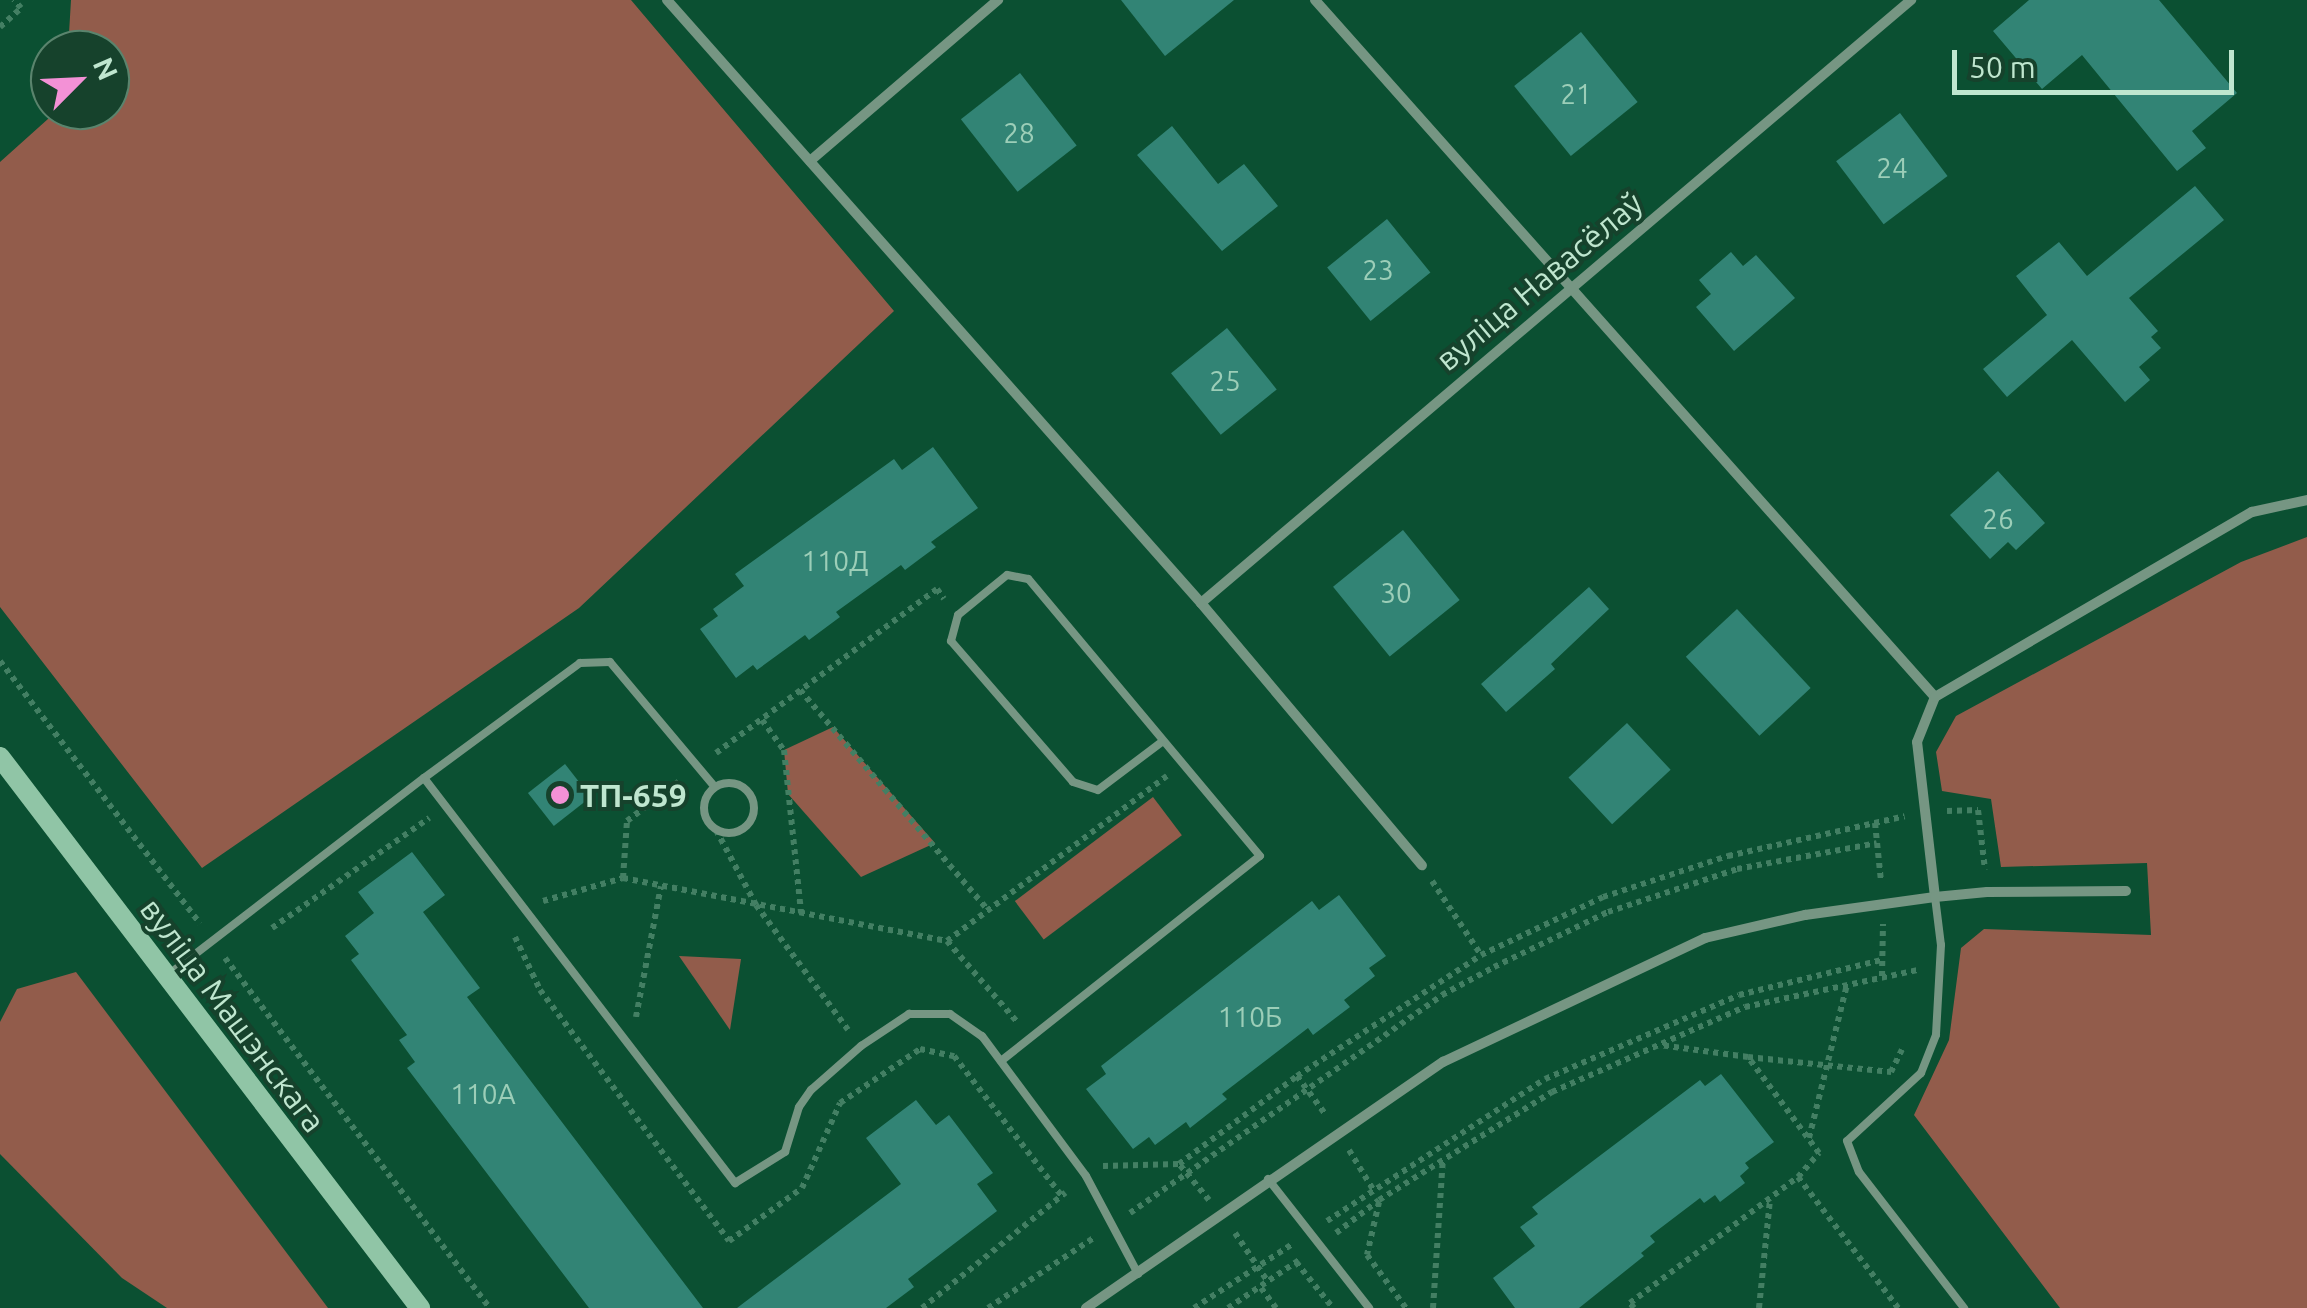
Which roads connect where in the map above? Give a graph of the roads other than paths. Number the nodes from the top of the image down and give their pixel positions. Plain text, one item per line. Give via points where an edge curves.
1 (668, 0) edge
2 (998, 0) edge
3 (1316, 0) edge
4 (1911, 0) edge
5 (810, 162) junction
6 (1569, 287) junction
7 (2307, 500) edge
8 (1201, 603) junction
9 (1935, 697) junction
10 (1163, 741) junction
11 (0, 757) edge
12 (424, 778) junction
13 (714, 786) junction
14 (1422, 865) road end
15 (2126, 891) dead end
16 (1936, 897) junction
17 (166, 977) junction
18 (1001, 1061) junction
19 (1268, 1179) junction
20 (1138, 1274) junction
21 (420, 1308) edge
22 (1086, 1308) edge
23 (1369, 1308) edge
24 (1964, 1308) edge

1 - 5 street
2 - 5 street
3 - 6 street
4 - 6 street, вуліца Навасёлаў
5 - 8 street
6 - 8 street, вуліца Навасёлаў
6 - 9 street
7 - 9 street via 2252,512
8 - 14 street
9 - 16 street via 1917,742
10 - 10 lane via 1098,790 1072,782 952,641 958,615 1007,575 1028,579
10 - 18 lane via 1260,856
11 - 17 main road, вуліца Машэнскага
12 - 13 lane via 580,663 610,662
12 - 17 lane
12 - 18 lane via 735,1183 785,1152 811,1090 909,1014 950,1014 982,1036
13 - 13 lane via 704,812 716,830 748,826 755,804 742,786
15 - 16 street
16 - 19 street via 1805,915 1705,938 1443,1062
16 - 24 lane via 1936,1035 1920,1073 1847,1142 1859,1172
17 - 21 main road, вуліца Машэнскага
18 - 20 lane via 1086,1176
19 - 20 street
19 - 23 lane
20 - 22 street

